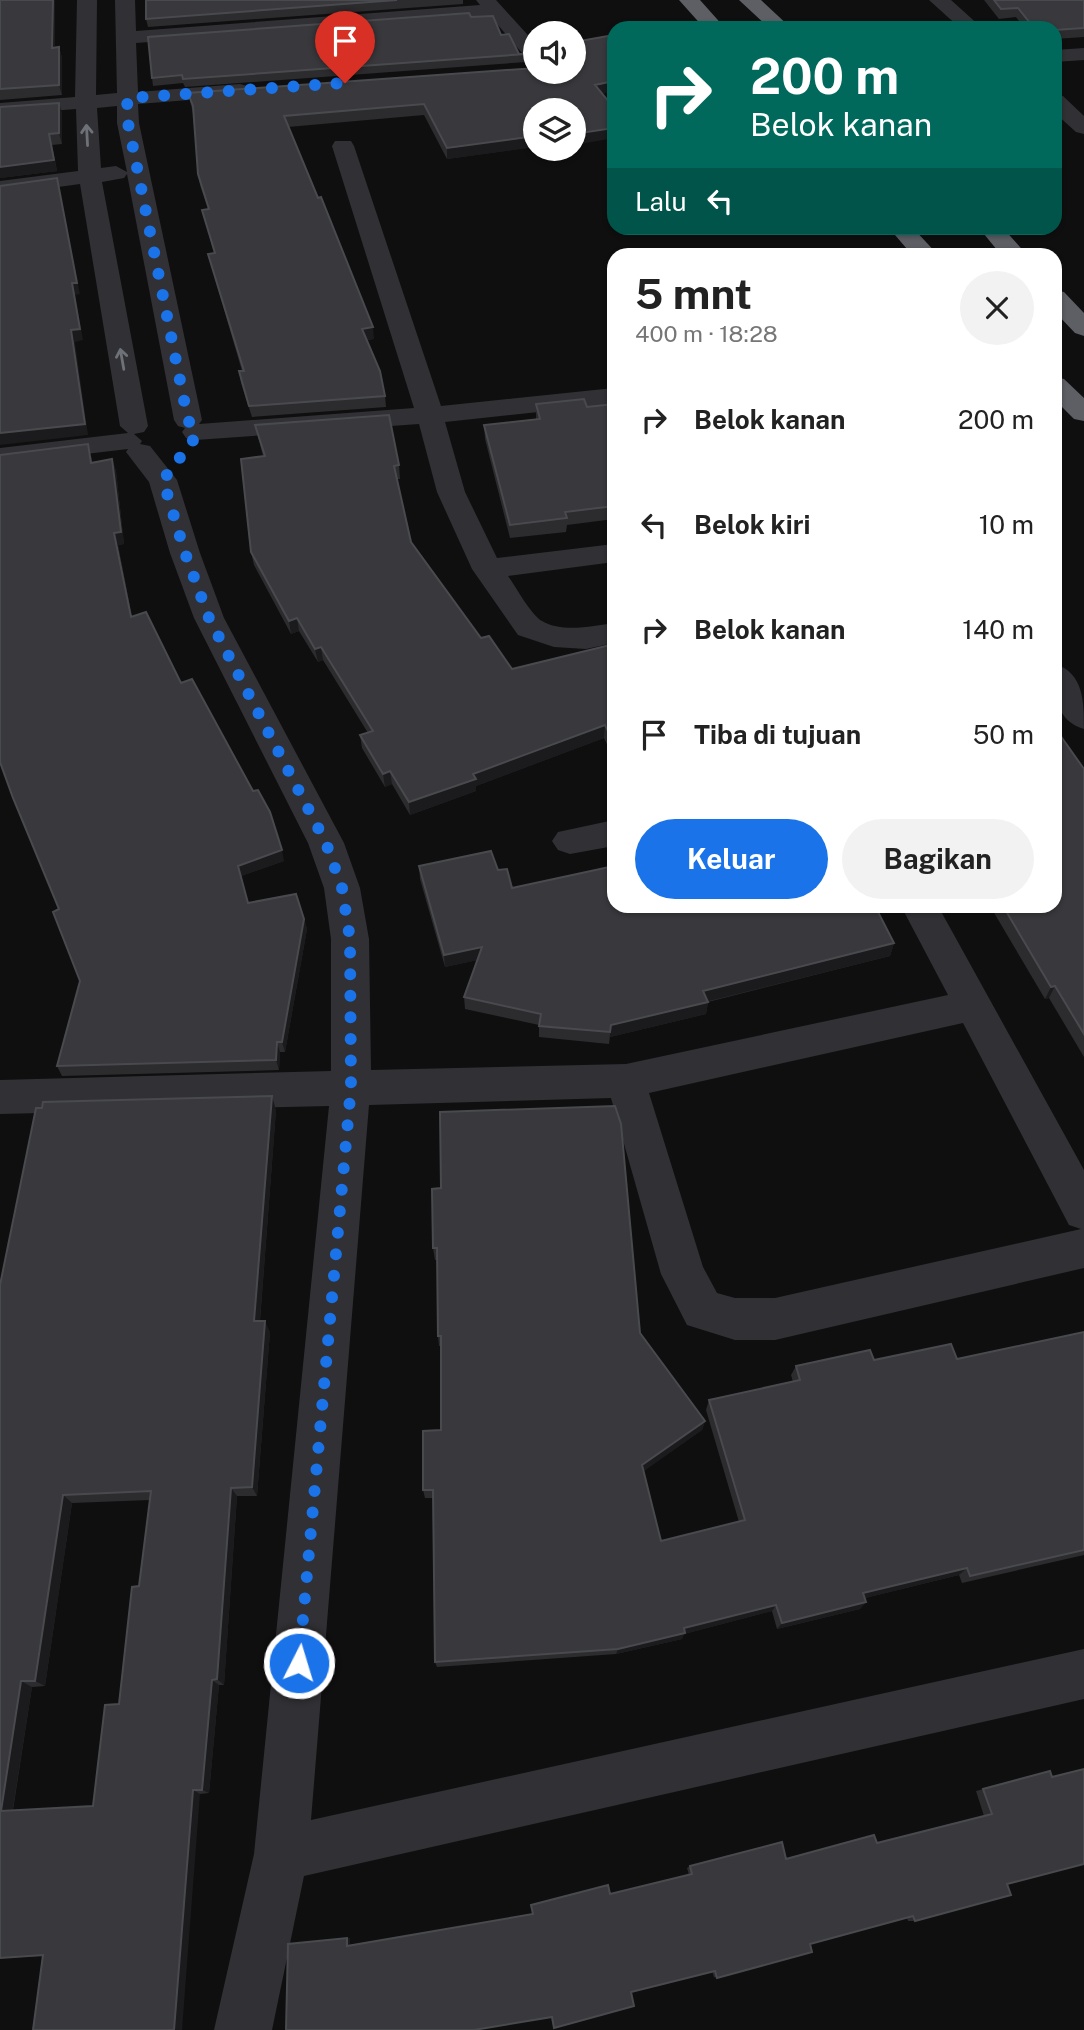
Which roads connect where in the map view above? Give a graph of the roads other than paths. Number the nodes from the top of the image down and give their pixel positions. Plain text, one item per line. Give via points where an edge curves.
1 (87, 0) edge
2 (125, 0) edge
3 (689, 0) edge
4 (749, 0) edge
5 (939, 0) edge
6 (490, 5) edge
7 (708, 21) edge
8 (772, 21) edge
9 (964, 21) edge
10 (124, 38) junction
11 (523, 54) edge
12 (1084, 54) edge
13 (1062, 56) edge
14 (263, 89) edge
15 (127, 98) junction
16 (86, 102) junction
17 (1062, 107) edge
18 (0, 109) edge
19 (1084, 127) edge
20 (343, 146) dead end
21 (140, 171) junction
22 (90, 177) junction
23 (0, 188) edge
24 (907, 235) edge
25 (996, 235) edge
26 (919, 248) edge
27 (1009, 248) edge
28 (1062, 304) edge
29 (1084, 328) edge
30 (1062, 392) edge
31 (607, 397) edge
32 (1084, 413) edge
33 (430, 415) junction
34 (162, 437) junction
35 (0, 456) edge
36 (607, 554) edge
37 (487, 569) junction
38 (607, 634) edge
39 (1062, 685) edge
40 (1084, 717) edge
41 (607, 834) edge
42 (570, 841) dead end
43 (923, 913) edge
44 (973, 1005) junction
45 (626, 1081) junction
46 (351, 1087) junction
47 (0, 1097) edge
48 (1084, 1211) edge
49 (1084, 1248) edge
50 (1084, 1674) edge
51 (281, 1854) junction
52 (243, 2030) edge

1 - 16 street
2 - 10 street
3 - 7 highway
4 - 8 highway
5 - 9 street
6 - 10 street
6 - 11 street
10 - 15 street
12 - 13 street
14 - 15 street
15 - 16 street
15 - 21 street
16 - 18 street
22 -> 16 street
17 - 19 street
20 - 33 street
21 - 22 street
21 - 34 street
22 - 23 street
34 -> 22 street
24 - 26 highway
25 - 27 highway
28 - 29 highway
30 - 32 highway
31 - 33 street
33 - 34 street
33 - 37 street via 451,492
34 - 35 street
34 - 46 street via 185,553 209,618 326,843 342,888 350,939
36 - 37 street
37 - 38 street via 529,628 554,636
39 - 40 street
41 - 42 street
43 - 44 street
44 - 45 street
44 - 48 street
45 - 46 street
45 - 49 street via 683,1274 703,1310 735,1319 775,1319
46 - 47 street
46 - 51 street
50 - 51 street
51 - 52 street

